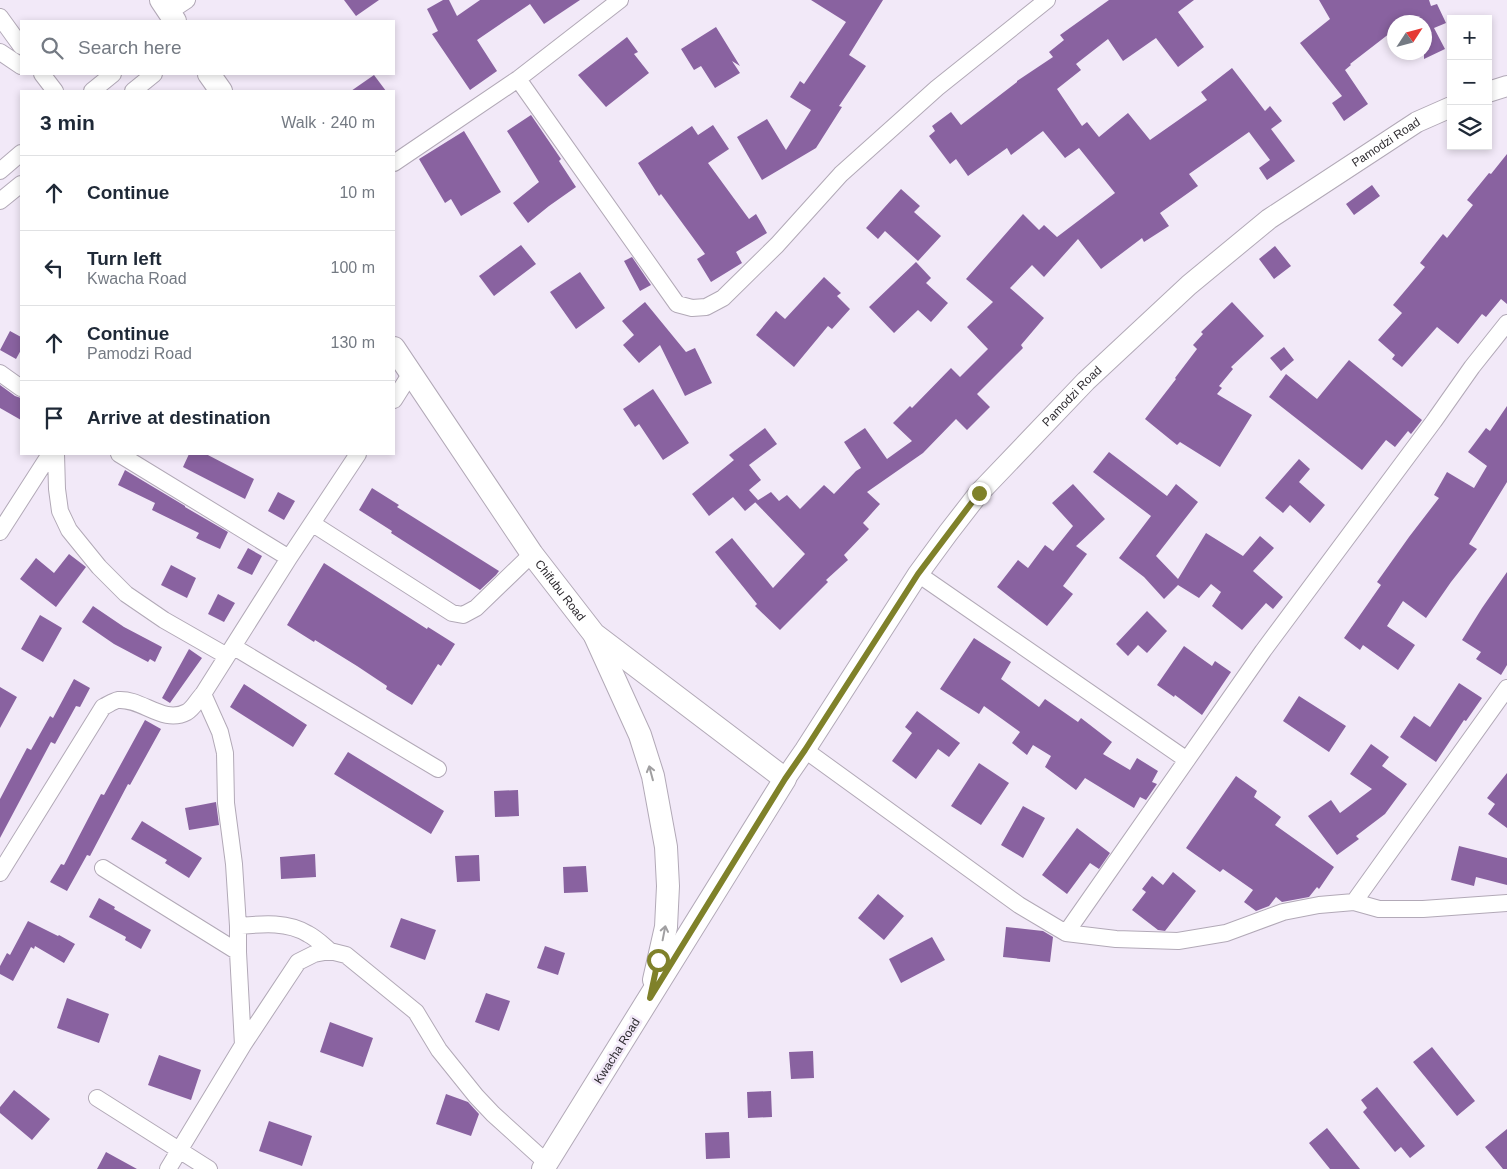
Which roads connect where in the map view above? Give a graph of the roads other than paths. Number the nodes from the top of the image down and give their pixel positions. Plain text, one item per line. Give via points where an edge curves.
1 (620, 0) edge
2 (1047, 0) edge
3 (0, 17) edge
4 (20, 45) edge
5 (0, 52) edge
6 (20, 65) edge
7 (43, 75) edge
8 (112, 75) edge
9 (153, 75) edge
10 (210, 75) edge
11 (518, 79) junction
12 (1507, 86) edge
13 (54, 90) edge
14 (93, 90) edge
15 (134, 90) edge
16 (220, 90) edge
17 (1492, 91) edge
18 (1447, 109) edge
19 (20, 154) edge
20 (395, 162) edge
21 (0, 170) edge
22 (0, 178) edge
23 (11, 192) edge
24 (1507, 323) edge
25 (395, 349) edge
26 (0, 373) edge
27 (411, 373) junction
28 (20, 387) edge
29 (395, 398) edge
30 (49, 455) edge
31 (56, 455) edge
32 (122, 455) edge
33 (357, 455) edge
34 (312, 524) junction
35 (1, 528) edge
36 (532, 554) junction
37 (289, 558) junction
38 (918, 574) junction
39 (594, 634) junction
40 (230, 651) junction
41 (1507, 688) edge
42 (203, 694) junction
43 (805, 750) junction
44 (1186, 760) junction
45 (438, 769) dead end
46 (785, 779) junction
47 (103, 868) dead end
48 (0, 874) edge
49 (1354, 902) junction
50 (1507, 903) edge
51 (238, 926) junction
52 (1066, 933) junction
53 (330, 951) junction
54 (238, 952) junction
55 (650, 998) junction
56 (243, 1045) junction
57 (97, 1098) dead end
58 (179, 1150) junction
59 (545, 1166) edge
60 (168, 1169) edge
61 (209, 1169) edge

1 - 11 street
2 - 11 street via 892,127 841,174 777,245 723,298 706,307 677,304
3 - 4 street
5 - 6 street
7 - 13 street
8 - 14 street
9 - 15 street
10 - 16 main road
11 - 20 street
12 - 17 street
18 - 38 street, Pamodzi Road via 1417,122 1269,219 1190,285 1086,381 979,493
19 - 21 street
22 - 23 street
24 - 44 street
25 - 27 main road, Chifubu Road
26 - 28 street
27 - 29 street
27 - 36 main road, Chifubu Road
30 - 35 street
31 - 40 street via 60,511 69,530 99,567 126,594 164,620
32 - 37 street
33 - 34 street
34 - 36 street via 452,613 463,615 476,608
34 - 37 street
36 - 39 main road, Chifubu Road
37 - 40 street
38 - 43 street, Pamodzi Road
38 - 44 street
39 - 46 main road, Chifubu Road
55 -> 39 main road via 666,926 666,847 640,735
40 - 42 street
40 - 45 street
41 - 49 street
42 - 48 street via 188,712 177,715 164,715 133,702 117,700 103,707
42 - 51 street via 220,732 225,753 226,803
43 - 46 street, Pamodzi Road
43 - 52 street via 1019,905
44 - 52 street
46 - 55 main road, Kwacha Road
47 - 54 street
49 - 50 street via 1379,909 1424,910
49 - 52 street via 1283,912 1226,933 1178,941 1116,940
51 - 53 street via 286,926 307,933
51 - 54 street
53 - 56 street via 298,962
53 - 59 street via 346,955 416,1012 439,1050 476,1096
54 - 56 street
55 - 59 main road, Kwacha Road
56 - 58 street
57 - 58 street
58 - 60 street
58 - 61 street

